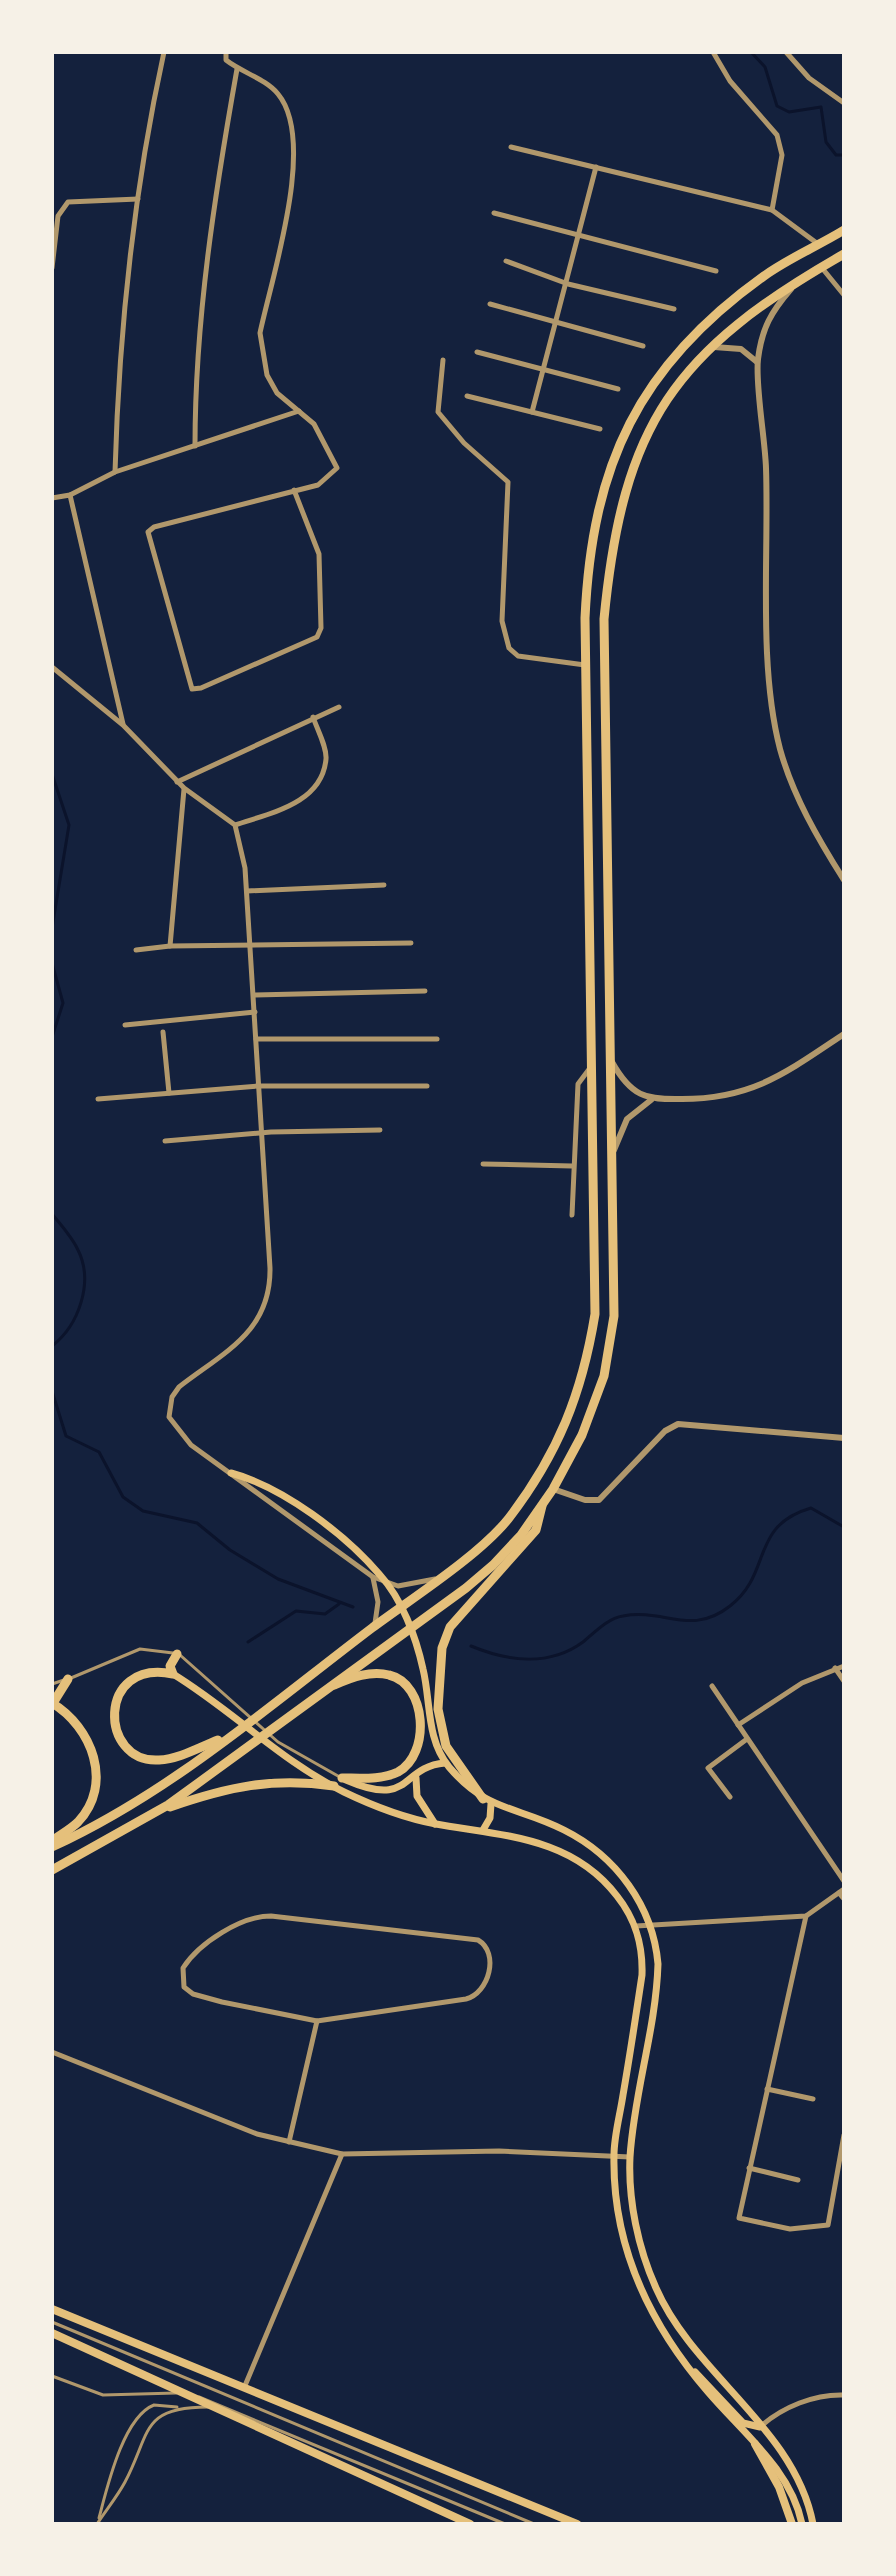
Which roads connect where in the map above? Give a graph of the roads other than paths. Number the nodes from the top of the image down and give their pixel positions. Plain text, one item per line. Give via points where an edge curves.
1 (164, 52) edge
2 (226, 52) edge
3 (713, 52) edge
4 (786, 52) edge
5 (237, 69) junction
6 (844, 103) edge
7 (511, 147) dead end
8 (596, 167) junction
9 (138, 199) junction
10 (772, 210) junction
11 (494, 213) dead end
12 (844, 230) edge
13 (579, 235) junction
14 (819, 245) junction
15 (844, 254) edge
16 (506, 261) dead end
17 (822, 267) junction
18 (52, 268) edge
19 (716, 271) dead end
20 (802, 278) junction
21 (568, 284) junction
22 (844, 295) edge
23 (490, 304) dead end
24 (674, 309) dead end
25 (558, 323) junction
26 (643, 346) dead end
27 (706, 349) junction
28 (477, 352) dead end
29 (443, 360) dead end
30 (757, 363) junction
31 (545, 370) junction
32 (618, 389) dead end
33 (467, 396) dead end
34 (300, 411) junction
35 (532, 412) junction
36 (600, 429) dead end
37 (195, 446) junction
38 (115, 472) junction
39 (294, 490) junction
40 (70, 495) junction
41 (52, 498) edge
42 (586, 665) junction
43 (52, 667) edge
44 (339, 707) dead end
45 (313, 717) junction
46 (123, 725) junction
47 (177, 782) junction
48 (184, 788) junction
49 (235, 825) junction
50 (844, 880) edge
51 (384, 885) dead end
52 (247, 891) junction
53 (411, 943) dead end
54 (170, 946) junction
55 (251, 947) junction
56 (136, 950) dead end
57 (425, 991) dead end
58 (255, 995) junction
59 (255, 1012) junction
60 (125, 1025) dead end
61 (163, 1032) dead end
62 (844, 1034) edge
63 (256, 1039) junction
64 (437, 1039) dead end
65 (612, 1062) junction
66 (591, 1066) junction
67 (258, 1086) junction
68 (427, 1086) dead end
69 (169, 1093) junction
70 (98, 1099) dead end
71 (651, 1100) junction
72 (380, 1130) dead end
73 (262, 1132) junction
74 (165, 1141) dead end
75 (614, 1162) junction
76 (483, 1164) dead end
77 (572, 1166) junction
78 (572, 1215) dead end
79 (844, 1438) edge
80 (231, 1473) junction
81 (553, 1489) junction
82 (543, 1503) junction
83 (373, 1577) junction
84 (440, 1577) junction
85 (373, 1627) junction
86 (177, 1654) junction
87 (844, 1666) edge
88 (835, 1668) junction
89 (173, 1674) junction
90 (68, 1679) junction
91 (844, 1681) edge
92 (52, 1684) edge
93 (712, 1686) dead end
94 (324, 1689) junction
95 (52, 1703) edge
96 (234, 1712) junction
97 (738, 1725) junction
98 (229, 1736) junction
99 (747, 1739) junction
100 (276, 1745) junction
101 (445, 1763) junction
102 (342, 1778) junction
103 (416, 1778) junction
104 (334, 1786) junction
105 (730, 1797) dead end
106 (487, 1802) junction
107 (155, 1813) junction
108 (435, 1824) junction
109 (483, 1830) junction
110 (52, 1844) edge
111 (52, 1870) edge
112 (844, 1881) edge
113 (842, 1891) edge
114 (844, 1899) edge
115 (806, 1916) junction
116 (651, 1925) junction
117 (636, 1926) junction
118 (317, 2021) junction
119 (52, 2052) edge
120 (767, 2089) junction
121 (813, 2099) dead end
122 (844, 2135) edge
123 (289, 2142) junction
124 (342, 2154) junction
125 (614, 2155) junction
126 (630, 2157) junction
127 (749, 2168) junction
128 (798, 2180) dead end
129 (52, 2309) edge
130 (52, 2322) edge
131 (52, 2333) edge
132 (681, 2360) junction
133 (52, 2376) edge
134 (244, 2388) junction
135 (183, 2393) junction
136 (844, 2395) edge
137 (177, 2407) junction
138 (220, 2407) junction
139 (760, 2427) junction
140 (755, 2444) junction
141 (98, 2523) edge
142 (470, 2524) edge
143 (505, 2524) edge
144 (534, 2524) edge
145 (577, 2524) edge
146 (792, 2524) edge
147 (802, 2524) edge
148 (813, 2524) edge

1 - 9 street
2 - 5 street via 226,60
3 - 10 street via 730,81 777,135 782,155
4 - 6 street via 809,78
5 - 34 street via 277,93 295,132 290,205 260,333 267,375 277,393
5 - 37 street via 204,290
7 - 8 street
8 - 10 street
8 - 13 street
9 - 18 street via 68,202 58,216
9 - 38 street via 118,382
10 - 14 street
11 - 13 street
12 - 14 highway
13 - 19 street
13 - 21 street
14 - 42 highway via 767,273 719,310 673,357 645,396 613,457 598,505 588,554
15 - 17 highway
16 - 21 street
17 - 20 highway
17 - 22 street
20 - 27 highway
20 - 30 street via 768,317
21 - 24 street
21 - 25 street
23 - 25 street
25 - 26 street
25 - 31 street
27 - 30 street via 731,346
27 - 65 highway via 664,403 645,438 611,545 604,619
28 - 31 street
29 - 42 street via 438,412 508,482 502,621 509,648 518,656
30 - 50 street via 765,434 770,662 780,747 817,838
31 - 32 street
31 - 35 street
33 - 35 street
34 - 37 street
34 - 39 street via 314,424 337,468 318,485
35 - 36 street
37 - 38 street
38 - 40 street
39 - 39 street via 148,532 192,689 317,637 319,554
40 - 41 street
40 - 46 street
42 - 66 highway
43 - 46 street
44 - 45 street
45 - 47 street
45 - 49 street via 326,758 306,799
46 - 47 street
47 - 48 street
48 - 49 street
48 - 54 street
49 - 52 street
51 - 52 street
52 - 55 street
53 - 55 street
54 - 55 street
54 - 56 street
55 - 58 street
57 - 58 street
58 - 59 street
59 - 60 street
59 - 63 street
61 - 69 street
62 - 71 street via 748,1092 724,1098
63 - 64 street
63 - 67 street
65 - 71 street via 628,1085
65 - 75 highway
66 - 77 street via 578,1084
66 - 84 highway via 595,1314 586,1371 540,1476 506,1522
67 - 68 street
67 - 69 street
67 - 73 street
69 - 70 street
71 - 75 street via 627,1119 614,1147
72 - 73 street
73 - 74 street
73 - 80 street via 269,1298 249,1333 179,1387 169,1407 179,1435
75 - 81 highway via 614,1316 604,1376 582,1435
76 - 77 street
77 - 78 street
79 - 81 street via 678,1424 599,1500
80 - 83 street
80 - 101 main road via 282,1492 381,1576 408,1625
81 - 82 highway
82 - 94 highway via 506,1551 466,1588
82 - 106 highway via 536,1530 450,1627 442,1648 438,1701 446,1746
83 - 84 street via 411,1586
83 - 85 street via 378,1602
84 - 85 highway
85 - 98 highway
86 - 89 highway via 170,1666
86 - 90 lane via 140,1649
86 - 96 lane via 189,1660
87 - 88 street
88 - 91 street
88 - 97 street
89 - 96 main road
89 - 98 highway via 146,1672 123,1686 114,1712 121,1741 141,1756 162,1760
90 - 92 lane
90 - 95 highway
93 - 97 street
94 - 102 highway via 372,1673 390,1675 404,1682 416,1701 419,1743 409,1764 382,1777
94 - 107 highway
95 - 110 highway via 86,1732 95,1770 90,1800 79,1821
96 - 100 main road
97 - 99 street
98 - 110 highway via 96,1827
99 - 105 street via 708,1768
99 - 112 street
100 - 102 lane
100 - 104 main road
101 - 103 main road via 423,1769
101 - 106 main road
102 - 103 main road via 390,1791
103 - 108 main road via 417,1796
104 - 107 highway via 266,1782 203,1795
104 - 108 main road
106 - 109 main road via 490,1818
106 - 116 main road via 566,1831 590,1848 619,1871
107 - 111 highway
108 - 109 main road
109 - 117 main road via 548,1844 579,1858 604,1879
113 - 114 street
113 - 115 street
115 - 116 street
115 - 120 street
116 - 117 street
116 - 126 main road via 658,1986
117 - 125 main road via 643,1950 642,1975
118 - 118 street via 472,1997 487,1978 486,1947 463,1937 263,1916 233,1927 183,1968 182,1984 193,1994
118 - 123 street
119 - 123 street
120 - 121 street
120 - 127 street
122 - 127 street via 832,2212 823,2227 790,2229 739,2218
123 - 124 street
124 - 125 street
124 - 134 street
125 - 126 street
125 - 132 main road via 619,2215 642,2296
126 - 139 main road via 633,2213 656,2288 690,2343
127 - 128 street
129 - 134 main road
130 - 144 lane
131 - 135 main road
132 - 139 main road via 743,2423
132 - 140 main road
133 - 135 lane via 103,2395
134 - 145 main road
135 - 138 main road
135 - 143 lane via 211,2399
136 - 139 street via 787,2407
137 - 138 lane
137 - 141 lane via 148,2428 125,2481
137 - 141 lane via 154,2405 137,2418 109,2476
138 - 142 main road
139 - 148 main road via 783,2452 799,2481
140 - 146 main road
140 - 147 main road via 789,2488

